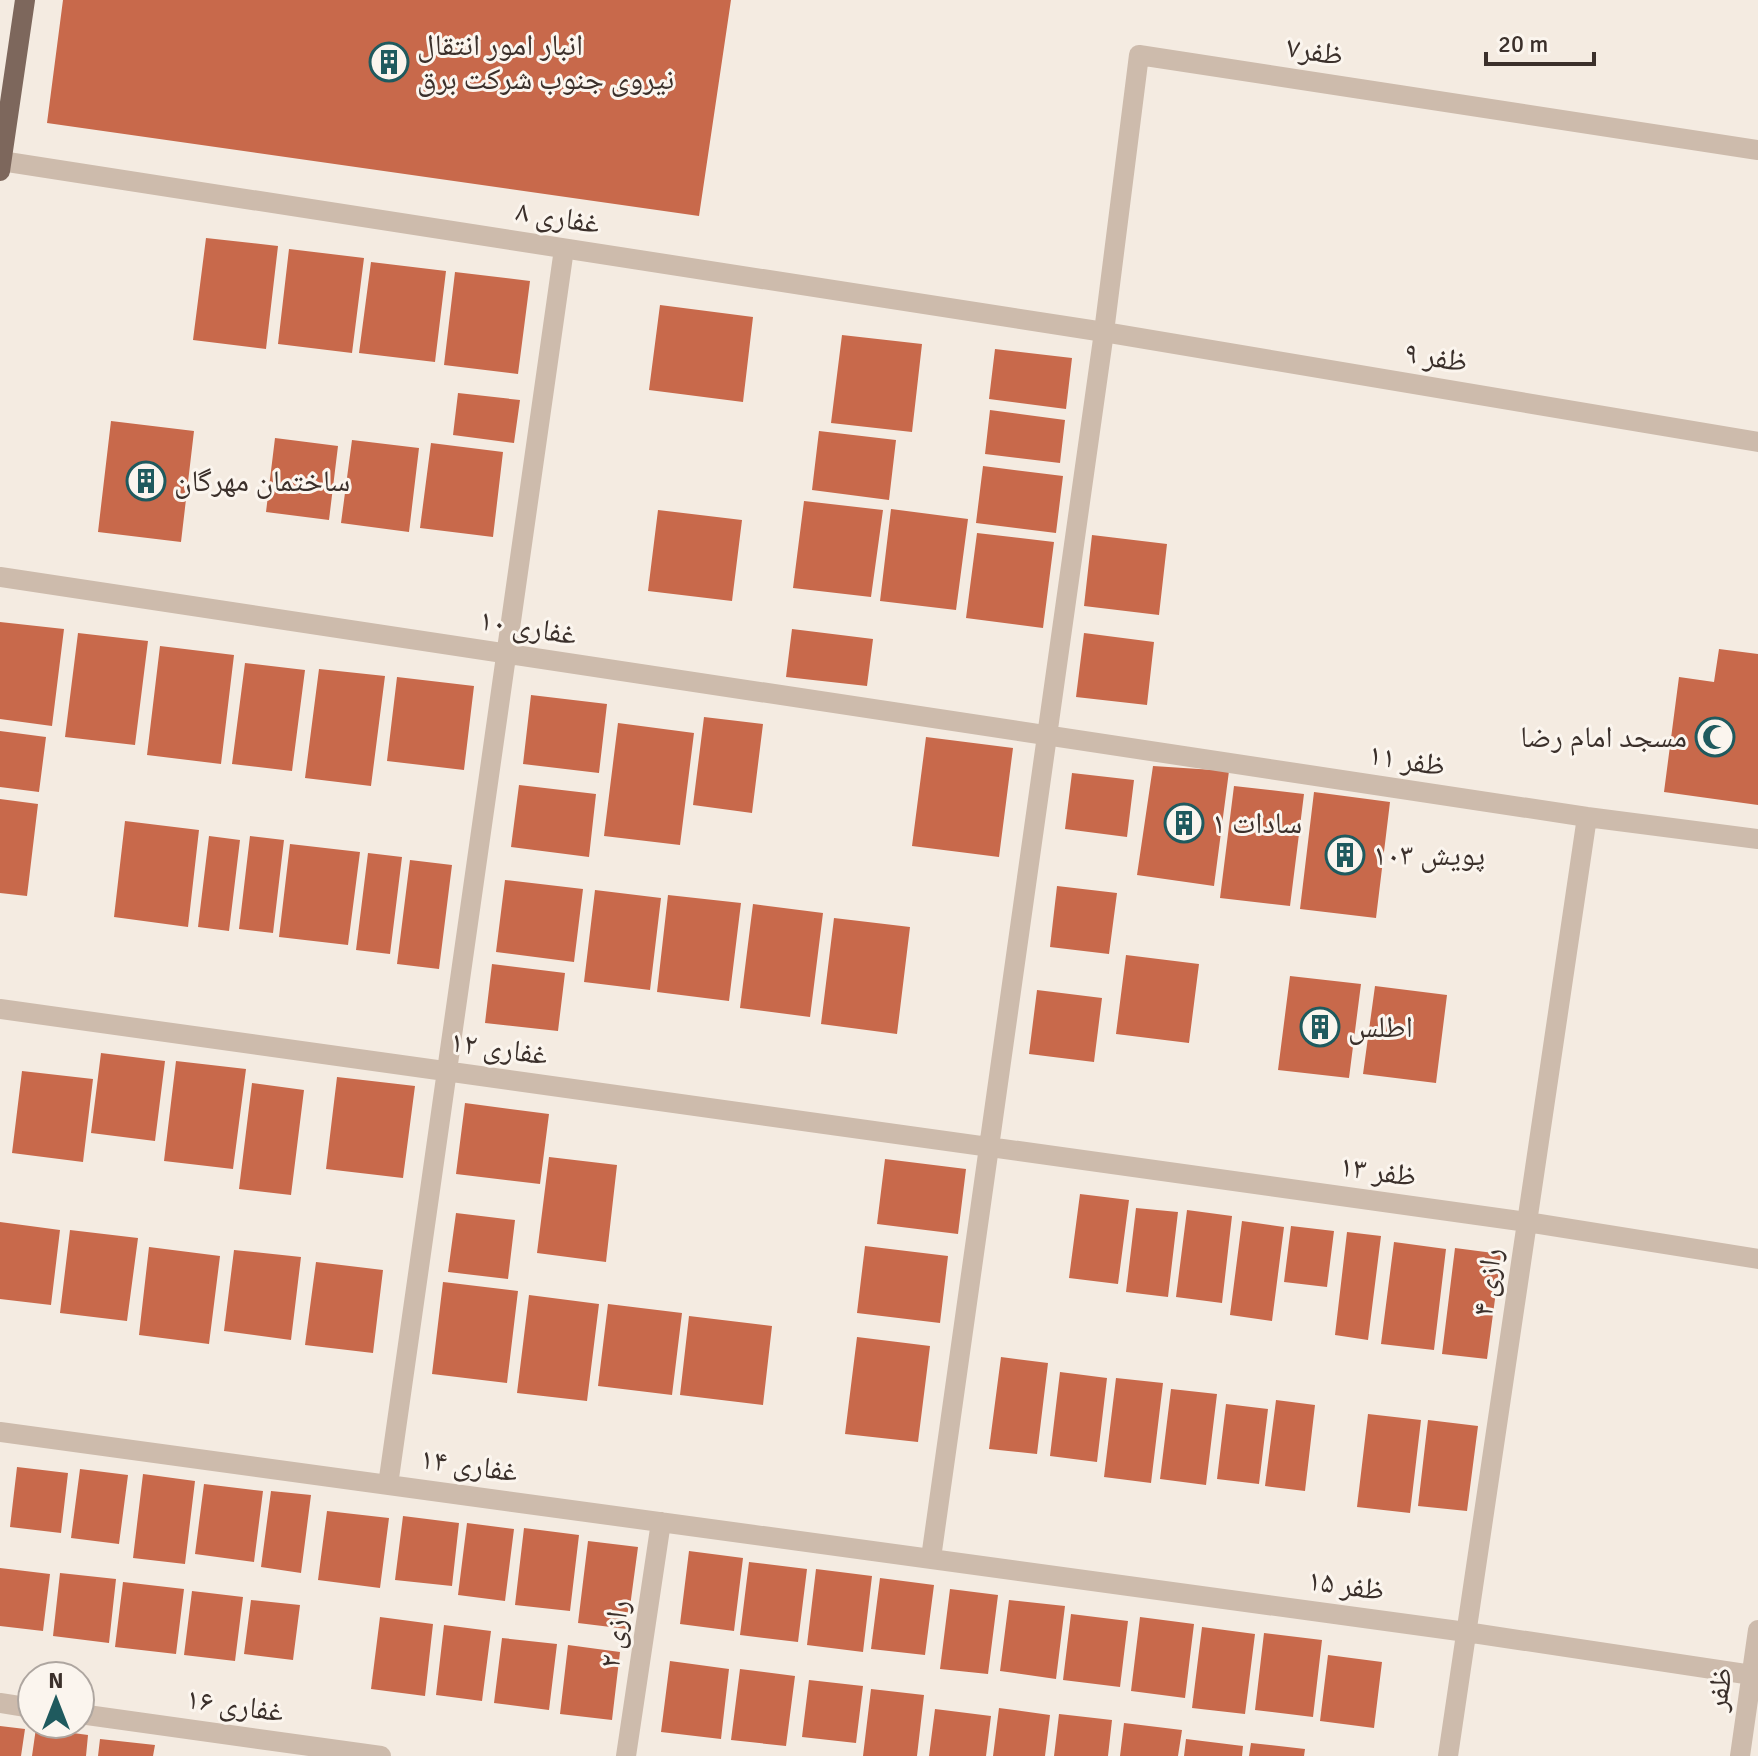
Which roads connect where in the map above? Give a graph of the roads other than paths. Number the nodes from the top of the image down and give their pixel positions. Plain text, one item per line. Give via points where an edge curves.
1 (25, 0) edge
2 (1758, 150) edge
3 (1, 166) edge
4 (564, 249) junction
5 (1104, 332) junction
6 (1758, 442) edge
7 (0, 577) edge
8 (506, 654) junction
9 (1048, 736) junction
10 (1587, 817) junction
11 (1758, 839) edge
12 (0, 1009) edge
13 (446, 1071) junction
14 (989, 1147) junction
15 (1527, 1222) junction
16 (1758, 1259) edge
17 (0, 1432) edge
18 (388, 1485) junction
19 (661, 1522) junction
20 (931, 1558) junction
21 (1758, 1630) edge
22 (1466, 1632) junction
23 (1752, 1675) junction
24 (96, 1716) edge
25 (381, 1756) edge
26 (626, 1756) edge
27 (1448, 1756) edge
28 (1740, 1756) edge

1 - 3 main road
2 - 5 street, ظفر۷ via 1139,55
3 - 4 street, غفاری ۸
4 - 5 street, غفاری ۸
4 - 8 street
5 - 6 street, ظفر ۹
5 - 9 street
7 - 8 street, غفاری ۱۰
8 - 9 street, غفاری ۱۰
8 - 13 street
9 - 10 street, ظفر ۱۱
9 - 14 street
10 - 11 street, ظفر ۱۱
10 - 15 street, رازی ۴
12 - 13 street, غفاری ۱۲
13 - 14 street, غفاری ۱۲
13 - 18 street
14 - 15 street, ظفر ۱۳
14 - 20 street
15 - 16 street, ظفر ۱۳
15 - 22 street, رازی ۴
17 - 18 street, غفاری ۱۴
18 - 19 street, غفاری ۱۴
19 - 20 street, غفاری ۱۴
19 - 26 street, رازی ۲
20 - 22 street, ظفر ۱۵
21 - 23 street, ظفر
22 - 23 street, ظفر ۱۵
22 - 27 street, رازی ۴
23 - 28 street, ظفر
24 - 25 street, غفاری ۱۶

